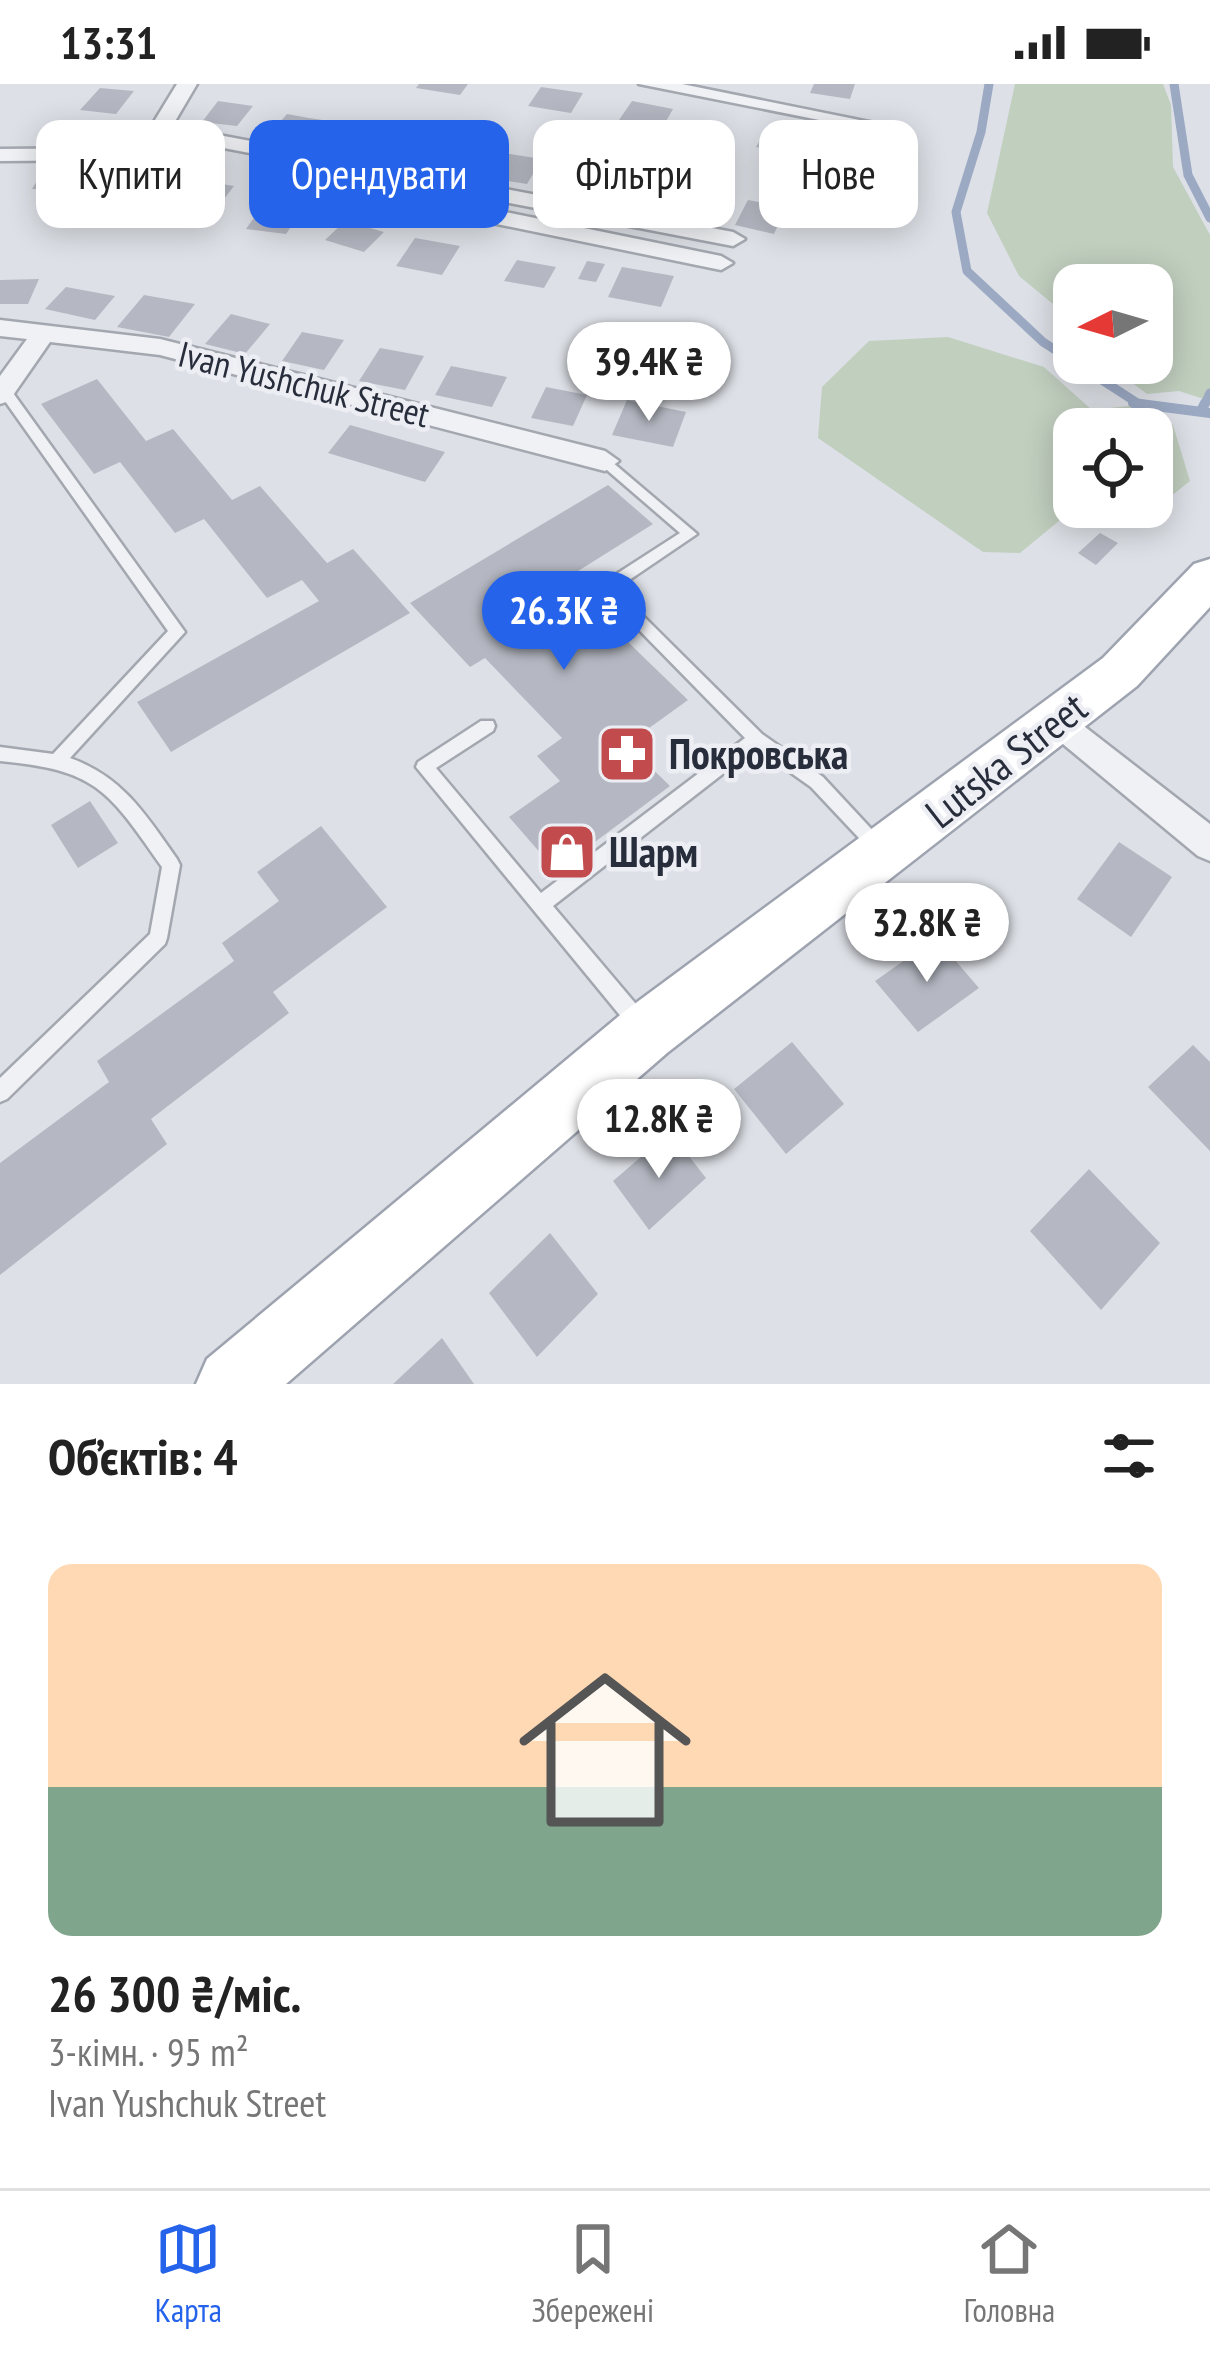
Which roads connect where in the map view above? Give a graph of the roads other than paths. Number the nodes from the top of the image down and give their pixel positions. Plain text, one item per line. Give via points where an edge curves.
1 (187, 84) edge
2 (649, 84) edge
3 (165, 120) edge
4 (852, 120) edge
5 (225, 142) edge
6 (0, 155) edge
7 (36, 155) edge
8 (225, 158) edge
9 (733, 239) dead end
10 (721, 263) dead end
11 (0, 328) edge
12 (46, 330) junction
13 (1, 392) edge
14 (605, 461) joint
15 (1210, 577) edge
16 (1058, 720) junction
17 (487, 726) dead end
18 (756, 740) junction
19 (0, 754) edge
20 (60, 758) junction
21 (1210, 845) edge
22 (885, 854) junction
23 (540, 904) junction
24 (646, 1031) junction
25 (0, 1092) edge
26 (232, 1384) edge

1 - 3 street
2 - 4 street
5 - 9 street
6 - 7 street
8 - 10 street
11 - 12 street, Ivan Yushchuk Street
12 - 13 street
12 - 14 street, Ivan Yushchuk Street via 160,347
13 - 20 lane via 177,632
14 - 18 lane via 690,534 606,589
15 - 16 main road, Lutska Street via 1120,672
16 - 21 street
16 - 22 main road, Lutska Street
17 - 23 lane via 424,767
18 - 22 lane via 817,782
18 - 23 lane
19 - 20 lane
20 - 25 lane via 117,789 171,865 158,938
22 - 24 main road, Lutska Street
23 - 24 lane
24 - 26 main road, Lutska Street

